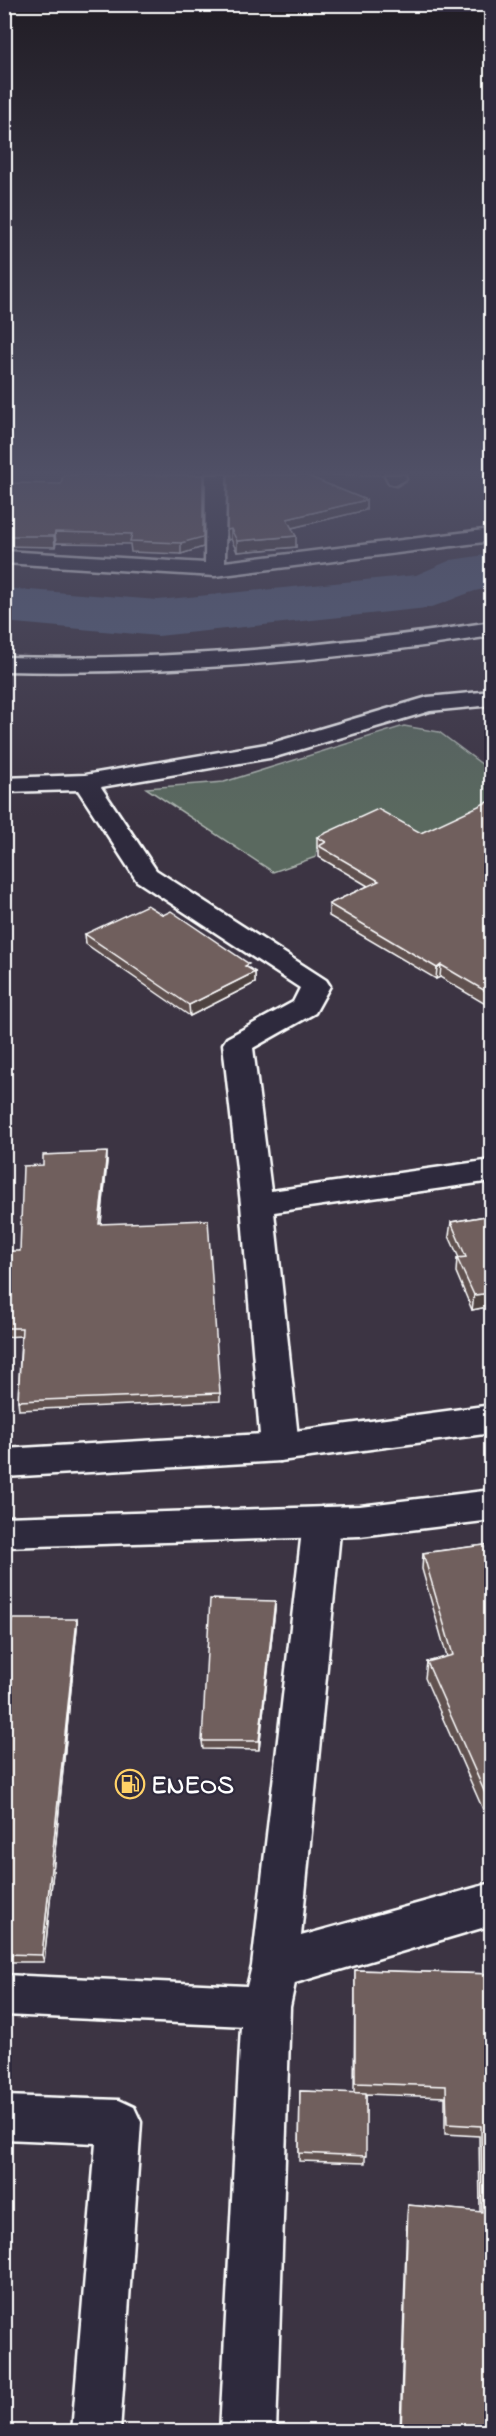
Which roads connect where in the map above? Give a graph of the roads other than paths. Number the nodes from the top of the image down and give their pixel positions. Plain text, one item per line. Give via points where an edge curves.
1 (492, 629) edge
2 (4, 664) edge
3 (492, 698) edge
4 (85, 782) junction
5 (4, 785) edge
6 (492, 1170) edge
7 (257, 1204) junction
8 (492, 1419) edge
9 (280, 1447) junction
10 (4, 1463) edge
11 (492, 1505) edge
12 (322, 1522) junction
13 (4, 1532) edge
14 (492, 1904) edge
15 (271, 1987) junction
16 (4, 1995) edge
17 (4, 2117) edge
18 (96, 2432) edge
19 (248, 2432) edge

1 - 2 street via 394,644 194,663
3 - 4 street via 428,704 275,750
4 - 5 street
4 - 7 street via 146,874 315,986 305,1007 238,1044
6 - 7 street
7 - 9 street
8 - 9 street
9 - 10 street
11 - 12 street
12 - 13 street
12 - 15 street
14 - 15 street
15 - 16 lane
15 - 19 street
17 - 18 lane via 119,2122

